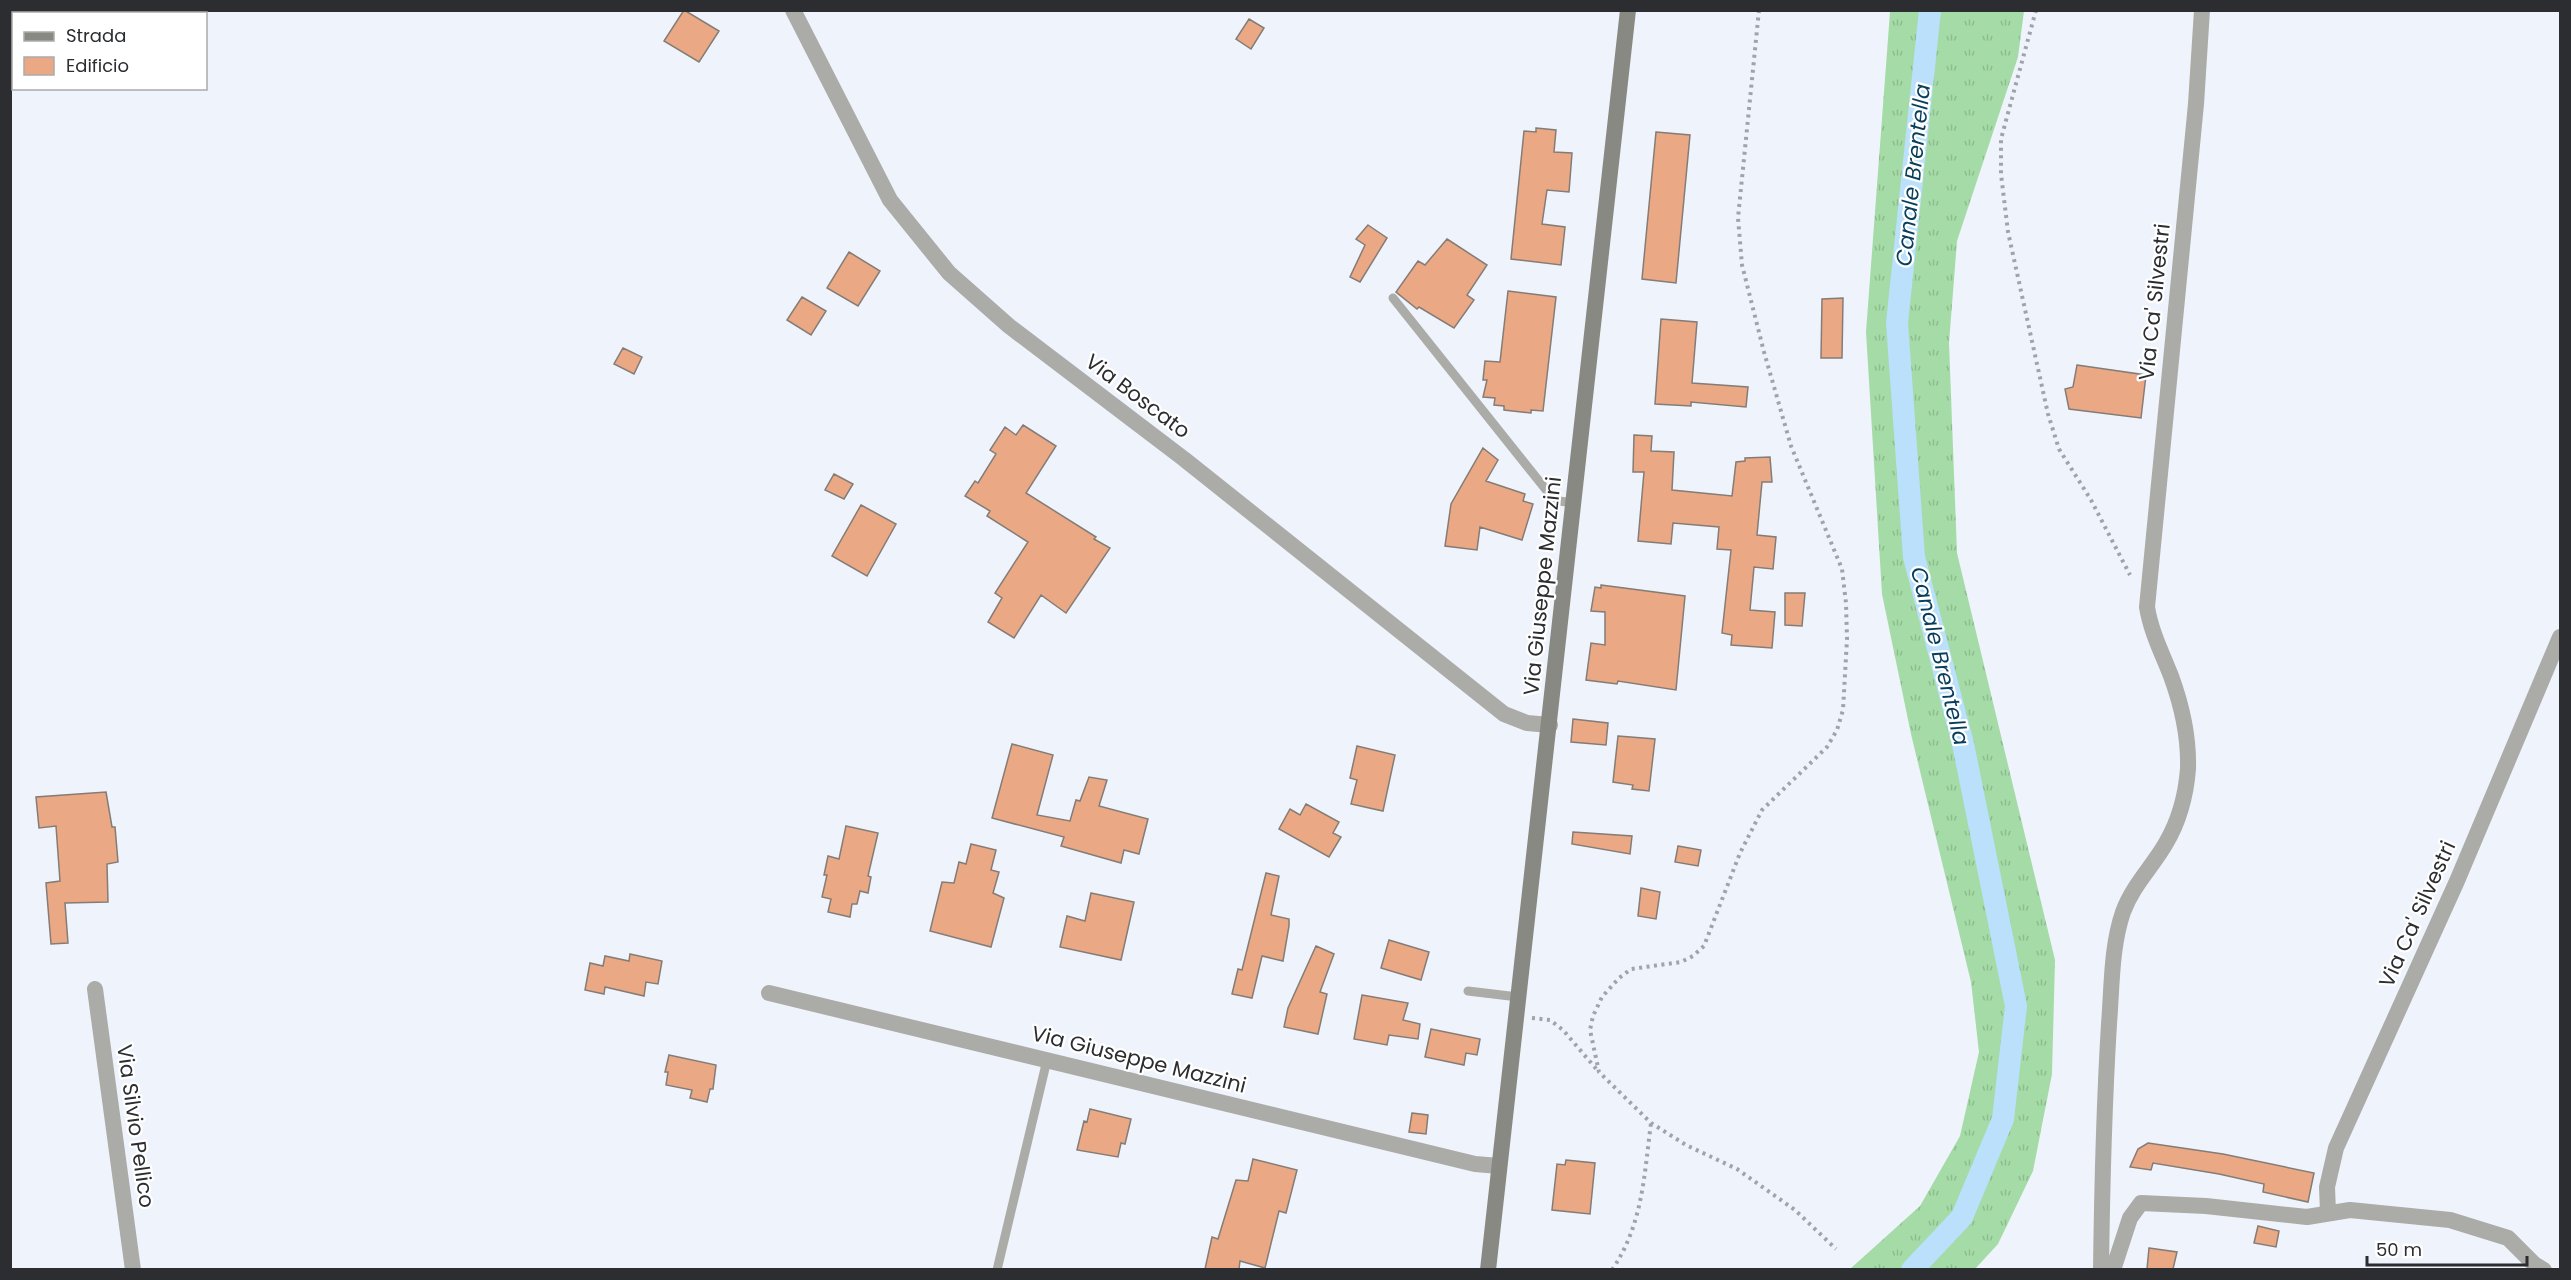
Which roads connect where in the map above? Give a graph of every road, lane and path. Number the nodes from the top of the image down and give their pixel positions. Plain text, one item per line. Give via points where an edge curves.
1 (793, 10) edge
2 (1628, 10) edge
3 (1759, 10) edge
4 (2036, 10) edge
5 (2202, 10) edge
6 (1393, 298) dead end
7 (1574, 503) junction
8 (2148, 598) junction
9 (2560, 637) edge
10 (1550, 725) junction
11 (95, 989) dead end
12 (1468, 991) dead end
13 (769, 993) dead end
14 (1518, 996) junction
15 (1516, 1016) junction
16 (1047, 1060) junction
17 (1599, 1072) junction
18 (1651, 1123) junction
19 (1499, 1166) junction
20 (2328, 1212) junction
21 (1836, 1249) dead end
22 (133, 1269) edge
23 (997, 1269) edge
24 (1488, 1269) edge
25 (1612, 1269) edge
26 (2101, 1269) edge
27 (2113, 1269) edge
28 (2544, 1269) edge

1 - 10 street, Via Boscato via 890,200 949,273 1009,326 1185,459 1504,714 1527,723
2 - 7 main road, Via Giuseppe Mazzini
3 - 17 path via 1738,218 1742,265 1791,446 1842,569 1847,630 1843,710 1827,747 1761,810 1704,946 1681,962 1631,969 1602,996 1590,1030
4 - 8 path via 2001,139 2008,232 2059,449 2121,554 2137,592
5 - 8 street, Via Ca' Silvestri
6 - 7 lane via 1548,491 1559,501
7 - 10 main road, Via Giuseppe Mazzini
8 - 26 street, Via Ca' Silvestri via 2151,627 2186,726 2187,770 2181,809 2166,844 2143,874 2123,911 2117,939 2106,1072
9 - 20 street, Via Ca' Silvestri via 2457,881 2336,1148 2327,1187
10 - 14 main road, Via Giuseppe Mazzini
11 - 22 street, Via Silvio Pellico
12 - 14 lane
13 - 16 street, Via Giuseppe Mazzini
14 - 15 main road, Via Giuseppe Mazzini
15 - 17 path via 1550,1020
15 - 19 main road, Via Giuseppe Mazzini
16 - 19 street, Via Giuseppe Mazzini
16 - 23 lane
17 - 18 path
18 - 21 path via 1737,1169 1795,1210
18 - 25 path via 1637,1222 1625,1251
19 - 24 main road, Via Giuseppe Mazzini
20 - 27 street via 2307,1217 2141,1203 2130,1218
20 - 28 street via 2402,1213 2474,1226 2508,1238

